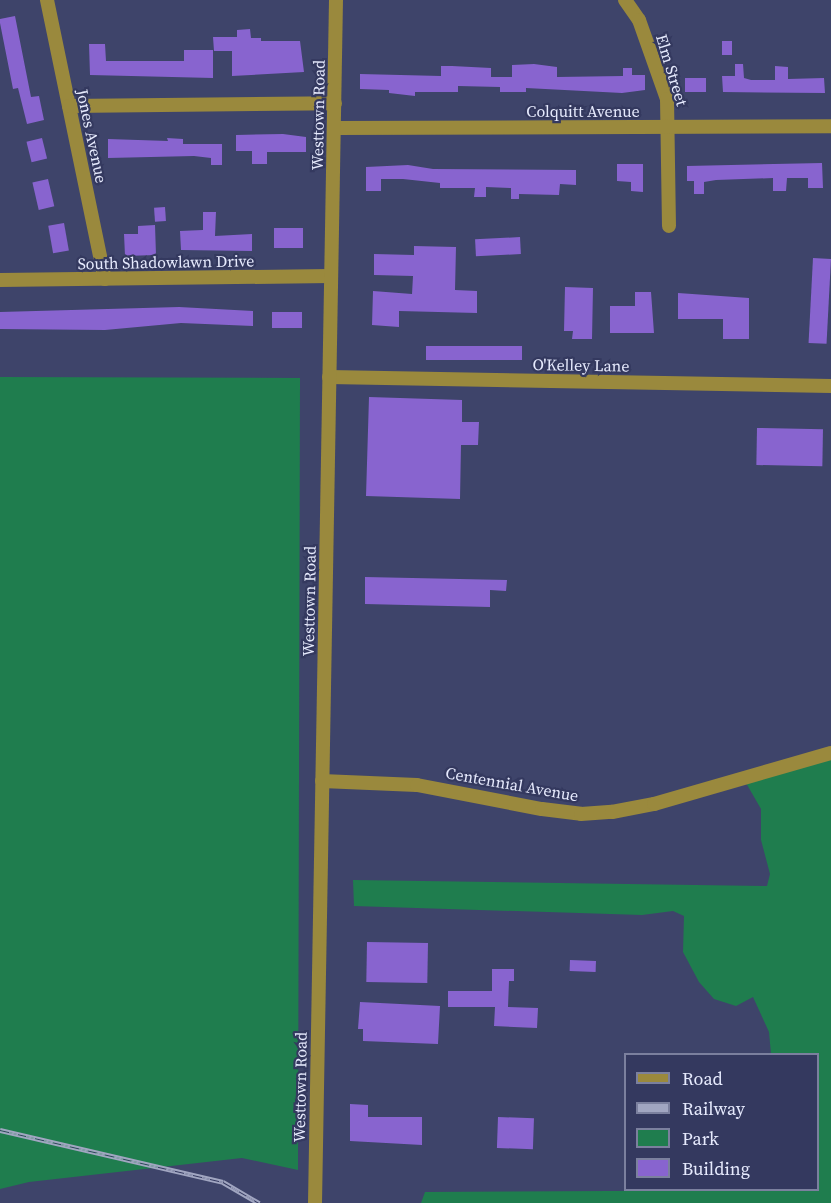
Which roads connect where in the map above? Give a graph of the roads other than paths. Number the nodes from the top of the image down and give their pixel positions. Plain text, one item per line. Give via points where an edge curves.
1 (47, 0) edge
2 (336, 0) edge
3 (625, 0) edge
4 (334, 103) junction
5 (69, 106) junction
6 (831, 126) edge
7 (669, 127) junction
8 (334, 128) junction
9 (669, 226) dead end
10 (331, 276) junction
11 (105, 279) junction
12 (0, 280) edge
13 (329, 377) junction
14 (831, 386) edge
15 (831, 753) edge
16 (322, 782) junction
17 (315, 1203) edge

1 - 5 street, Jones Avenue
2 - 4 street, Westtown Road
3 - 7 street, Elm Street via 639,20 652,52 667,99
4 - 5 street
4 - 8 street, Westtown Road
5 - 11 street, Jones Avenue
6 - 7 street, Colquitt Avenue
7 - 8 street, Colquitt Avenue
7 - 9 street, Elm Street
8 - 10 street, Westtown Road
10 - 11 street, South Shadowlawn Drive
10 - 13 street, Westtown Road
11 - 12 street, South Shadowlawn Drive
13 - 14 street, O'Kelley Lane
13 - 16 street, Westtown Road
15 - 16 street, Centennial Avenue via 654,804 591,814 542,809 417,785
16 - 17 street, Westtown Road

